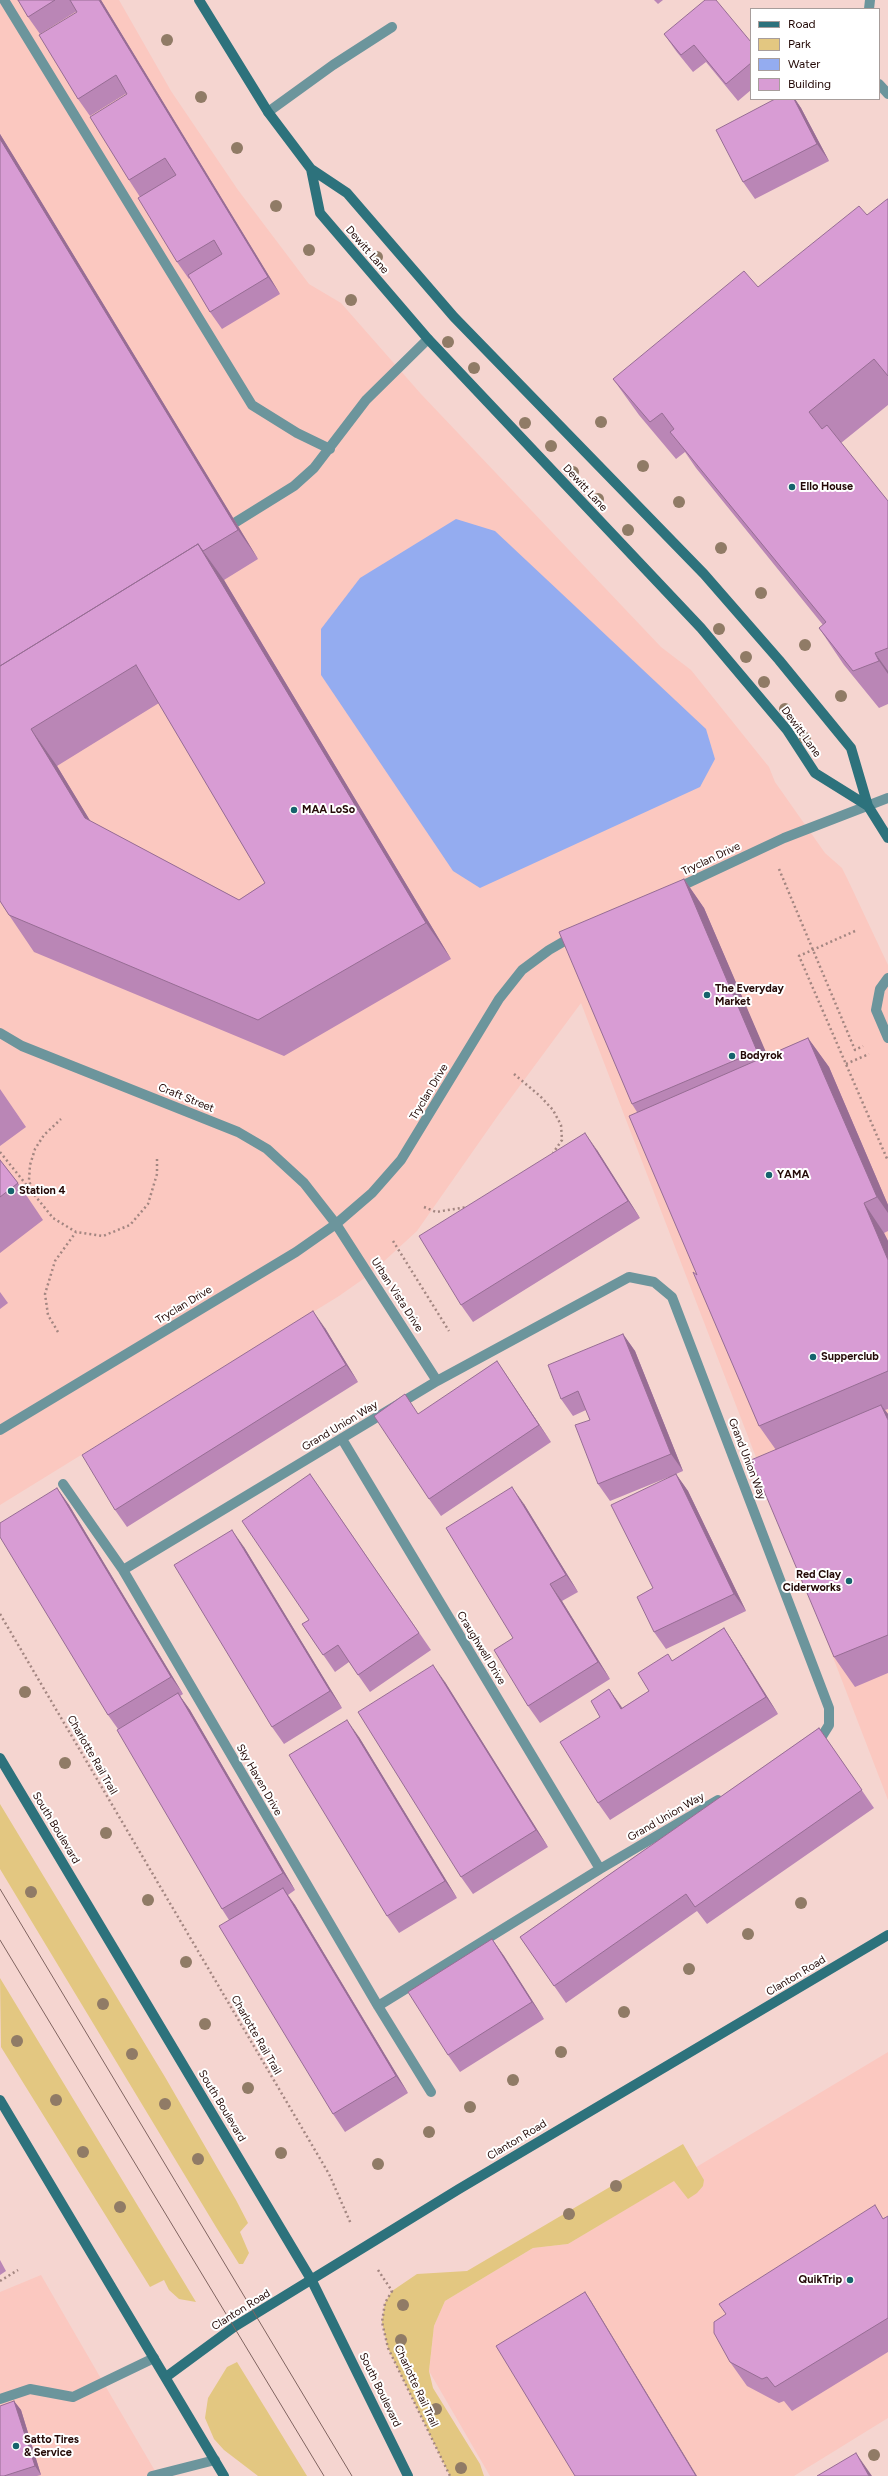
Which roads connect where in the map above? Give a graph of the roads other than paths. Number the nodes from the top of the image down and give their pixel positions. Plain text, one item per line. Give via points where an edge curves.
1 (4, 0) edge
2 (199, 0) edge
3 (392, 27) dead end
4 (880, 85) edge
5 (888, 94) edge
6 (268, 112) junction
7 (311, 169) junction
8 (428, 339) junction
9 (330, 449) junction
10 (236, 522) dead end
11 (888, 798) edge
12 (868, 806) junction
13 (888, 838) edge
14 (663, 894) edge
15 (585, 930) edge
16 (888, 978) edge
17 (0, 1033) edge
18 (888, 1038) edge
19 (336, 1224) junction
20 (437, 1381) junction
21 (0, 1430) edge
22 (342, 1439) junction
23 (63, 1484) dead end
24 (123, 1570) junction
25 (806, 1749) edge
26 (0, 1758) edge
27 (730, 1793) edge
28 (600, 1869) junction
29 (888, 1936) edge
30 (378, 2006) junction
31 (431, 2092) dead end
32 (0, 2100) edge
33 (312, 2281) junction
34 (154, 2358) junction
35 (166, 2377) junction
36 (0, 2399) edge
37 (212, 2457) junction
38 (152, 2476) edge
39 (224, 2476) edge
40 (231, 2476) edge
41 (408, 2476) edge

1 - 9 street via 252,405
2 - 6 main road, Dewitt Lane
3 - 6 street via 333,65
4 - 5 street
6 - 7 main road, Dewitt Lane
7 - 8 main road, Dewitt Lane via 320,213
7 - 12 main road, Dewitt Lane via 347,193 454,317 704,574 851,748
8 - 9 street via 366,400
8 - 12 main road, Dewitt Lane via 701,628 787,730 815,773
9 - 10 street via 294,486
11 - 12 street, Tryclan Drive
12 - 13 main road, Dewitt Lane
12 - 14 street, Tryclan Drive via 784,838
15 - 19 street, Tryclan Drive via 549,950 522,970 499,999 401,1160 372,1193
16 - 18 street via 880,989 876,1010
17 - 19 street, Craft Street via 22,1046 238,1132 267,1149 304,1183
19 - 20 street, Urban Vista Drive
19 - 21 street, Tryclan Drive via 296,1252
20 - 22 street, Grand Union Way
20 - 25 street, Grand Union Way via 629,1277 654,1282 672,1297 829,1708 829,1725 819,1741
22 - 24 street, Grand Union Way
22 - 28 street, Craughwell Drive
23 - 24 street, Sky Haven Drive
24 - 30 street, Sky Haven Drive
26 - 33 main road, South Boulevard
27 - 28 street, Grand Union Way
28 - 30 street, Grand Union Way
29 - 33 main road, Clanton Road via 459,2189
30 - 31 street, Sky Haven Drive
32 - 34 main road
33 - 35 main road, Clanton Road via 234,2327
33 - 41 main road, South Boulevard
34 - 35 main road
34 - 36 street via 73,2397 30,2389
35 - 37 main road
37 - 38 street
37 - 39 main road
37 - 40 main road

